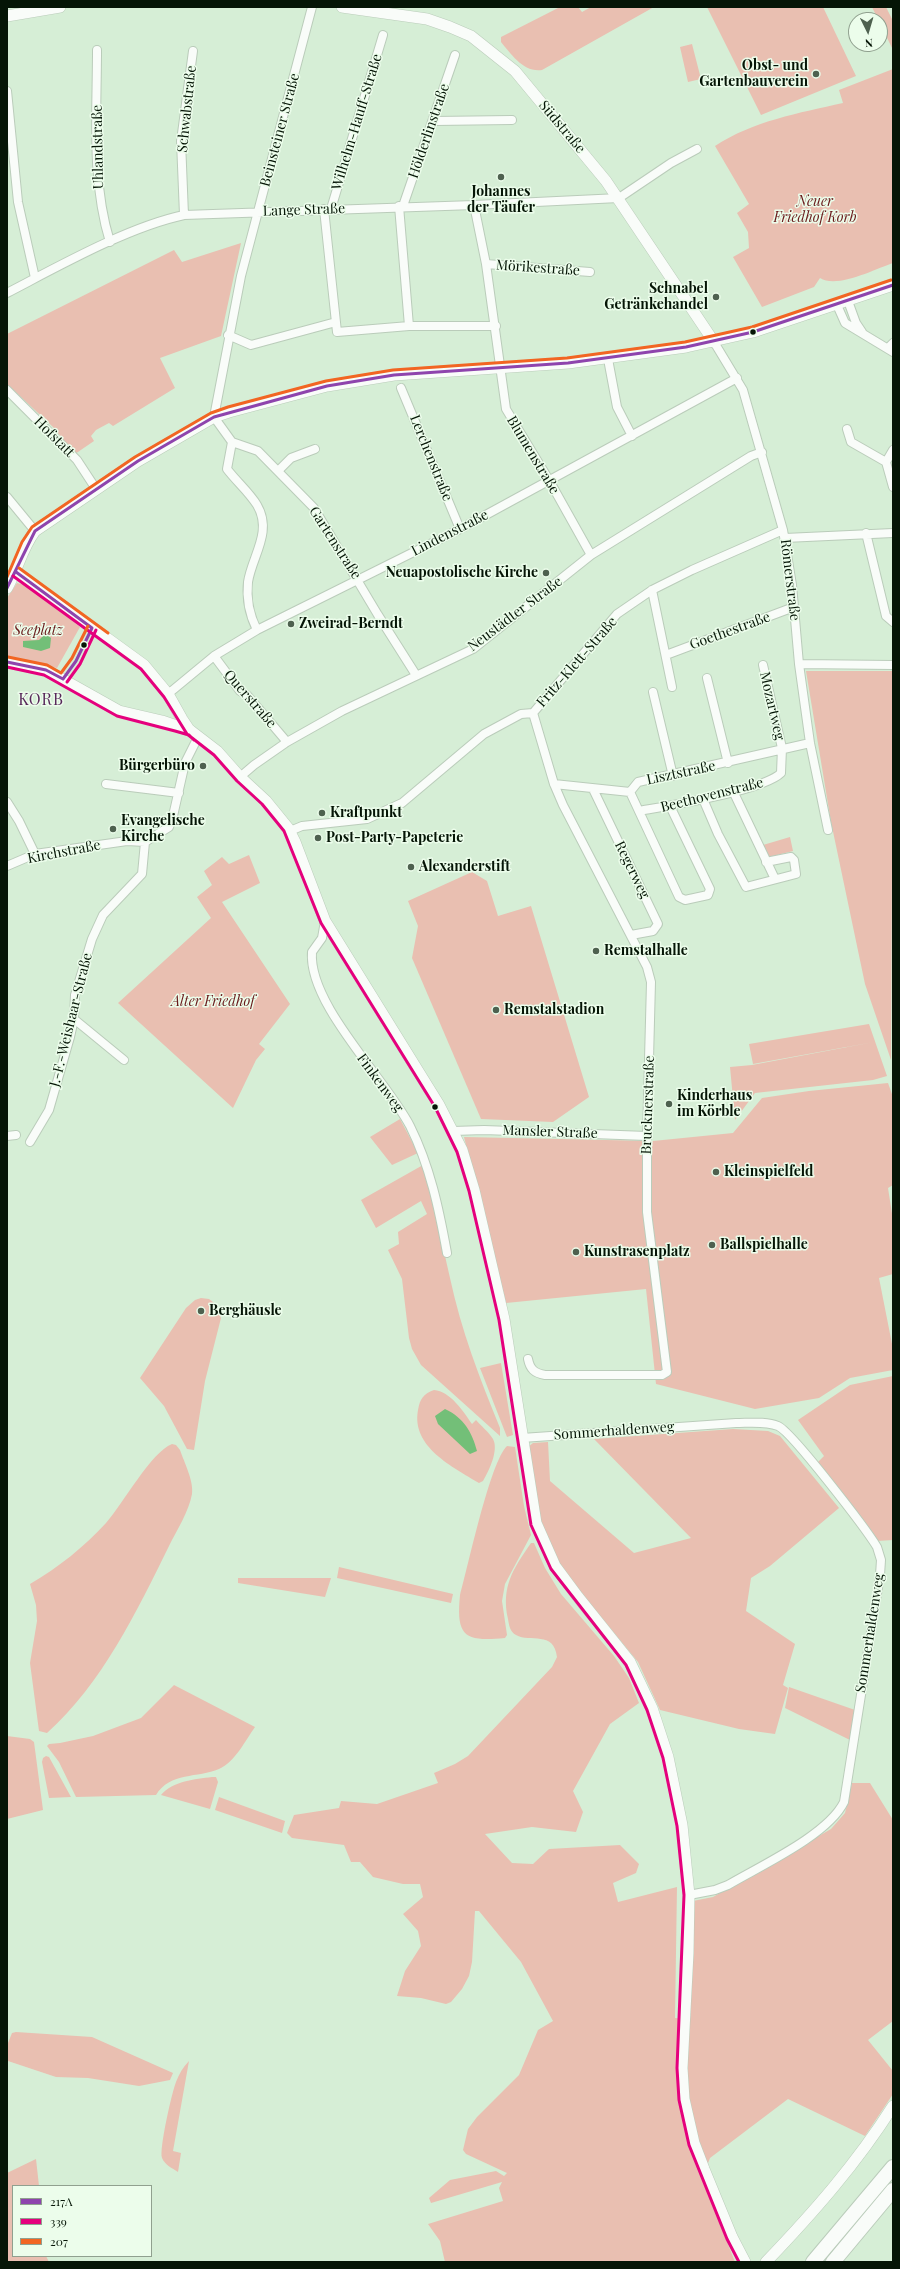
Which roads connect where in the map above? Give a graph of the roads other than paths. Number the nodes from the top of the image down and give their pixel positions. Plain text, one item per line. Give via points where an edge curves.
1 (60, 7) edge
2 (312, 7) edge
3 (342, 7) edge
4 (7, 16) edge
5 (383, 35) dead end
6 (97, 50) dead end
7 (193, 51) dead end
8 (455, 55) dead end
9 (7, 91) edge
10 (512, 120) dead end
11 (434, 121) junction
12 (697, 149) dead end
13 (619, 198) junction
14 (474, 205) junction
15 (401, 206) junction
16 (327, 209) junction
17 (257, 212) junction
18 (184, 214) junction
19 (110, 242) junction
20 (486, 264) junction
21 (590, 272) dead end
22 (35, 278) junction
23 (893, 285) edge
24 (7, 293) edge
25 (848, 301) junction
26 (837, 305) junction
27 (336, 322) junction
28 (409, 326) junction
29 (496, 326) junction
30 (228, 335) junction
31 (865, 336) junction
32 (714, 342) junction
33 (891, 348) edge
34 (608, 359) junction
35 (500, 367) junction
36 (737, 378) junction
37 (401, 388) dead end
38 (7, 390) edge
39 (214, 417) junction
40 (847, 429) dead end
41 (632, 436) junction
42 (232, 442) junction
43 (315, 449) dead end
44 (893, 450) edge
45 (762, 452) junction
46 (886, 462) junction
47 (278, 472) junction
48 (549, 480) junction
49 (893, 487) edge
50 (96, 489) junction
51 (7, 497) edge
52 (460, 529) junction
53 (35, 531) junction
54 (866, 533) junction
55 (893, 533) edge
56 (784, 534) junction
57 (591, 555) junction
58 (16, 572) junction
59 (358, 579) junction
60 (7, 588) edge
61 (652, 590) junction
62 (794, 607) junction
63 (893, 622) edge
64 (257, 630) junction
65 (666, 655) junction
66 (214, 656) junction
67 (7, 662) edge
68 (799, 664) junction
69 (763, 665) dead end
70 (893, 665) edge
71 (416, 675) junction
72 (707, 678) dead end
73 (672, 687) dead end
74 (653, 692) dead end
75 (168, 694) junction
76 (174, 707) junction
77 (533, 712) junction
78 (162, 721) junction
79 (194, 734) junction
80 (287, 742) junction
81 (810, 743) junction
82 (782, 748) junction
83 (728, 763) junction
84 (673, 776) junction
85 (240, 777) junction
86 (106, 784) dead end
87 (554, 784) junction
88 (593, 789) junction
89 (733, 791) junction
90 (630, 792) junction
91 (178, 793) junction
92 (703, 799) junction
93 (7, 802) edge
94 (670, 806) junction
95 (639, 811) junction
96 (828, 830) dead end
97 (290, 831) junction
98 (145, 842) junction
99 (35, 854) junction
100 (766, 862) junction
101 (7, 866) edge
102 (775, 879) junction
103 (325, 921) junction
104 (631, 935) junction
105 (74, 1019) junction
106 (124, 1060) dead end
107 (453, 1131) junction
108 (16, 1135) dead end
109 (7, 1136) edge
110 (647, 1136) junction
111 (30, 1142) dead end
112 (447, 1253) dead end
113 (528, 1359) dead end
114 (522, 1438) junction
115 (689, 1895) junction
116 (893, 2106) edge
117 (893, 2167) edge
118 (893, 2190) edge
119 (745, 2262) edge
120 (766, 2262) edge
121 (813, 2262) edge
122 (833, 2262) edge

1 - 4 street
2 - 17 street, Beinsteiner Straße
3 - 13 street, Südstraße via 427,19 472,36 515,70
5 - 16 street, Wilhelm-Hauff-Straße
6 - 19 street, Uhlandstraße via 96,155 99,194
7 - 18 street, Schwabstraße via 181,141
8 - 11 street, Hölderlinstraße
9 - 22 street via 18,202
10 - 11 street
11 - 15 street, Hölderlinstraße
12 - 13 street
13 - 14 street, Lange Straße
13 - 32 street, Südstraße
14 - 15 street, Lange Straße
14 - 20 street, Blumenstraße
15 - 16 street, Lange Straße
15 - 28 street, Hölderlinstraße
16 - 17 street, Lange Straße
16 - 27 street, Wilhelm-Hauff-Straße
17 - 18 street, Lange Straße
17 - 30 street, Beinsteiner Straße
18 - 19 street, Lange Straße via 167,218
19 - 22 street, Lange Straße
20 - 21 street, Mörikestraße
20 - 29 street, Blumenstraße
22 - 24 street, Lange Straße
23 - 25 street
25 - 26 street
25 - 31 street via 856,323
26 - 31 street via 845,323
26 - 32 street
27 - 28 street via 337,332
27 - 30 street via 251,345
28 - 29 street
29 - 35 street, Blumenstraße
30 - 39 street, Beinsteiner Straße
31 - 33 street
32 - 34 street
32 - 36 street, Römerstraße
34 - 35 street
34 - 41 street via 617,407
35 - 39 street via 394,375 327,386
35 - 48 street, Blumenstraße via 506,409
36 - 41 street, Lindenstraße
36 - 45 street, Römerstraße
37 - 52 street, Lerchenstraße
38 - 50 street, Hofstatt via 77,460
39 - 42 street
39 - 50 street
40 - 46 street via 851,442
41 - 48 street, Lindenstraße
42 - 47 street, Gartenstraße via 258,451
42 - 64 street via 227,469 257,505 263,524 262,541 248,581 249,615
43 - 47 street via 291,458
44 - 46 street
45 - 56 street, Römerstraße
45 - 57 street, Neustädter Straße via 751,456
46 - 49 street
47 - 59 street, Gartenstraße via 314,508
48 - 52 street, Lindenstraße
48 - 57 street, Blumenstraße
50 - 53 street
51 - 53 street
52 - 59 street, Lindenstraße
53 - 58 street via 27,542
54 - 55 street, Fritz-Klett-Straße
54 - 56 street, Fritz-Klett-Straße
54 - 63 street via 886,616
56 - 61 street, Fritz-Klett-Straße via 692,570
56 - 62 street, Römerstraße
57 - 71 street, Neustädter Straße via 472,650
58 - 60 street
58 - 75 street via 144,665
59 - 64 street, Lindenstraße
59 - 71 street, Gartenstraße
61 - 65 street
61 - 77 street, Fritz-Klett-Straße via 618,614
62 - 65 street, Goethestraße
62 - 68 street, Römerstraße
64 - 66 street, Lindenstraße
65 - 73 street
66 - 75 street, Lindenstraße
66 - 80 street, Querstraße via 240,691 247,695
67 - 78 street via 46,670 119,711
68 - 70 street
68 - 81 street, Römerstraße
69 - 82 street, Mozartweg
71 - 80 street, Neustädter Straße via 342,710
72 - 83 street
74 - 84 street
75 - 76 street
76 - 78 street via 171,717
76 - 79 street
77 - 87 street, Brucknerstraße
77 - 97 street, Fritz-Klett-Straße via 520,714 484,734 402,803 367,819 302,826
78 - 79 street
79 - 85 street via 217,750
79 - 91 street
80 - 85 street, Neustädter Straße
81 - 82 street, Lisztstraße
81 - 96 street, Römerstraße
82 - 83 street, Lisztstraße
82 - 89 street, Beethovenstraße via 781,773 774,780
83 - 84 street, Lisztstraße
84 - 90 street, Lisztstraße via 638,782
85 - 97 street via 266,801
86 - 91 street
87 - 88 street, Lisztstraße
87 - 104 street, Brucknerstraße
88 - 90 street, Lisztstraße
88 - 104 street, Regerweg via 658,924 653,931
89 - 92 street, Beethovenstraße
89 - 100 street
90 - 95 street
91 - 98 street via 169,827
92 - 94 street, Beethovenstraße
92 - 102 street via 746,888
93 - 99 street
94 - 95 street, Beethovenstraße
94 - 95 street via 710,889 708,895 685,900 679,897
97 - 103 street
98 - 99 street, Kirchstraße via 127,841
98 - 105 street, J.-F.-Weishaar-Straße via 142,874 103,915 92,939 75,995
99 - 101 street, Kirchstraße
100 - 102 street
100 - 102 street via 787,857 794,860 797,871 795,876
103 - 107 street
103 - 112 street, Finkenweg via 322,938 312,952 314,975 359,1055 390,1094 410,1127 425,1162 438,1204
104 - 110 street, Brucknerstraße via 647,967 651,982
105 - 106 street
105 - 111 street, J.-F.-Weishaar-Straße via 48,1110
107 - 110 street, Mansler Straße
107 - 114 street via 468,1170 495,1272
108 - 109 street
110 - 113 street, Brucknerstraße via 647,1212 667,1372 662,1375 545,1375 536,1374
114 - 115 street via 536,1523 545,1546 555,1566 630,1662 652,1708 675,1788 682,1825
114 - 115 street, Sommerhaldenweg via 736,1423 779,1426 798,1446 877,1547 881,1560 880,1575 844,1802 839,1813 829,1824 806,1839 728,1885
115 - 119 street via 682,2068 684,2099 694,2143 732,2237
116 - 120 street via 814,2212
117 - 121 highway
118 - 122 highway

